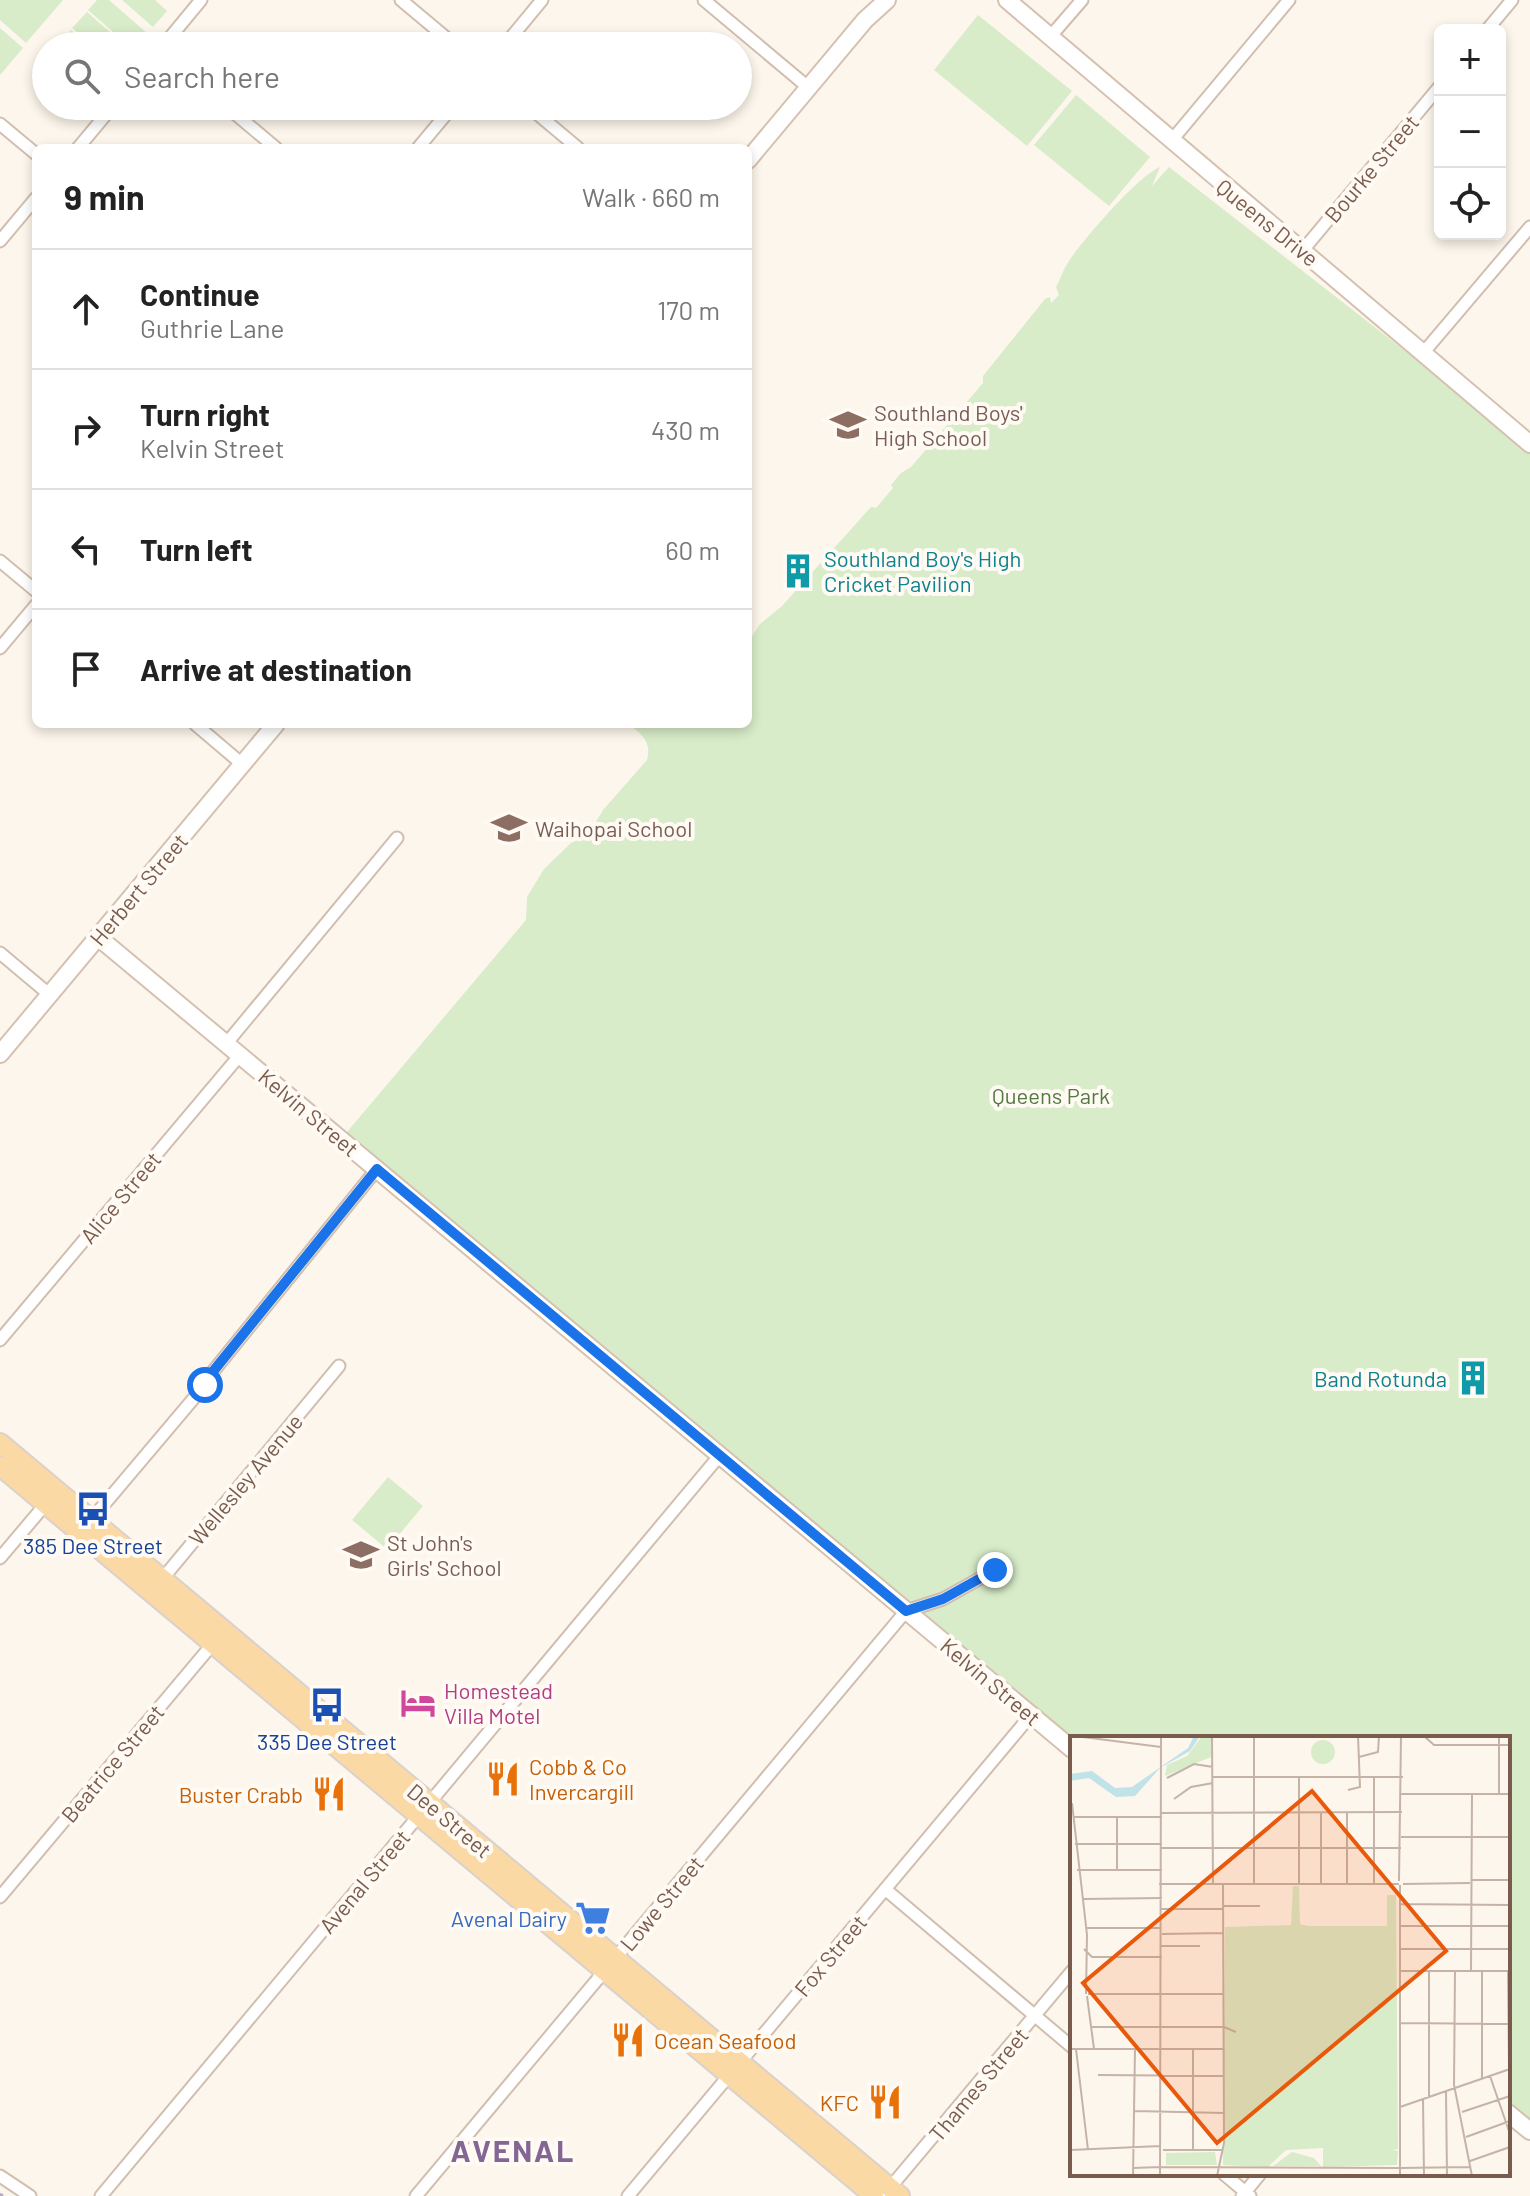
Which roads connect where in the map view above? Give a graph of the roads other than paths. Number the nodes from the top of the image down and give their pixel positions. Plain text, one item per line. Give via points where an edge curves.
1 (201, 0) edge
2 (401, 0) edge
3 (542, 0) edge
4 (704, 0) edge
5 (874, 0) edge
6 (887, 0) edge
7 (1007, 0) edge
8 (1082, 0) edge
9 (1289, 0) edge
10 (1512, 0) edge
11 (865, 20) junction
12 (1492, 24) edge
13 (175, 32) edge
14 (439, 32) edge
15 (516, 32) edge
16 (742, 32) edge
17 (1050, 37) junction
18 (752, 40) edge
19 (809, 88) junction
20 (1434, 93) edge
21 (101, 120) edge
22 (243, 120) edge
23 (441, 120) edge
24 (545, 120) edge
25 (0, 124) edge
26 (1172, 140) junction
27 (81, 144) edge
28 (271, 144) edge
29 (421, 144) edge
30 (573, 144) edge
31 (32, 151) edge
32 (752, 155) edge
33 (32, 203) edge
34 (1530, 227) edge
35 (0, 241) edge
36 (1303, 250) junction
37 (1424, 352) junction
38 (1530, 444) edge
39 (0, 561) edge
40 (32, 588) edge
41 (32, 610) edge
42 (0, 648) edge
43 (200, 728) edge
44 (273, 728) edge
45 (242, 764) junction
46 (397, 838) dead end
47 (98, 937) junction
48 (0, 953) edge
49 (50, 995) junction
50 (226, 1044) junction
51 (0, 1054) edge
52 (240, 1055) junction
53 (377, 1169) junction
54 (0, 1340) edge
55 (339, 1366) dead end
56 (0, 1443) edge
57 (720, 1455) junction
58 (0, 1466) edge
59 (51, 1497) junction
60 (91, 1520) junction
61 (0, 1558) edge
62 (995, 1570) dead end
63 (156, 1586) junction
64 (906, 1611) junction
65 (218, 1637) junction
66 (1031, 1715) junction
67 (1070, 1747) edge
68 (424, 1809) junction
69 (885, 1889) junction
70 (0, 1897) edge
71 (610, 1965) junction
72 (1070, 1973) edge
73 (1035, 2016) junction
74 (1070, 2045) edge
75 (734, 2069) junction
76 (1510, 2115) edge
77 (1530, 2131) edge
78 (0, 2176) edge
79 (1226, 2176) edge
80 (1259, 2176) edge
81 (887, 2194) edge
82 (1246, 2195) edge
83 (30, 2196) edge
84 (101, 2196) edge
85 (416, 2196) edge
86 (628, 2196) edge

1 - 13 street
2 - 14 street
3 - 15 street
4 - 16 street
5 - 11 main road
6 - 11 main road
7 - 17 main road, Queens Drive
8 - 17 street
9 - 26 street
10 - 12 street
11 - 19 main road
17 - 26 main road, Queens Drive
18 - 19 street
19 - 32 main road
20 - 36 street, Bourke Street
21 - 27 street
22 - 28 street
23 - 29 street
24 - 30 street
25 - 31 street
26 - 36 main road, Queens Drive
33 - 35 street
34 - 37 street
36 - 37 main road, Queens Drive
37 - 38 main road, Queens Drive
39 - 40 street
41 - 42 street
43 - 45 street
44 - 45 main road, Herbert Street
45 - 47 main road, Herbert Street
46 - 50 street
47 - 49 main road, Herbert Street
47 - 50 main road, Kelvin Street
48 - 49 street
49 - 51 main road, Herbert Street
50 - 52 main road, Kelvin Street
52 - 53 main road, Kelvin Street
52 - 54 street, Alice Street
53 - 57 main road, Kelvin Street
53 - 60 street
55 - 63 street, Wellesley Avenue
56 - 59 main road, Dee Street
57 - 64 main road, Kelvin Street
57 - 68 street, Avenal Street
58 - 59 main road, Dee Street
59 - 60 main road, Dee Street
59 - 61 street
59 - 63 main road, Dee Street
60 - 63 main road, Dee Street
62 - 64 street via 943,1599
63 - 65 main road, Dee Street
64 - 66 main road, Kelvin Street
64 - 71 street, Lowe Street
65 - 68 main road, Dee Street
65 - 70 street, Beatrice Street
66 - 67 main road, Kelvin Street
66 - 69 street, Fox Street
68 - 71 main road, Dee Street
68 - 84 street, Avenal Street
69 - 73 street
69 - 75 street, Fox Street
71 - 75 main road, Dee Street
71 - 85 street, Lowe Street
72 - 73 street, Thames Street
73 - 74 street
73 - 81 street, Thames Street
75 - 81 main road, Dee Street
75 - 86 street, Fox Street
76 - 77 main road
78 - 83 street
79 - 82 street
80 - 82 street

